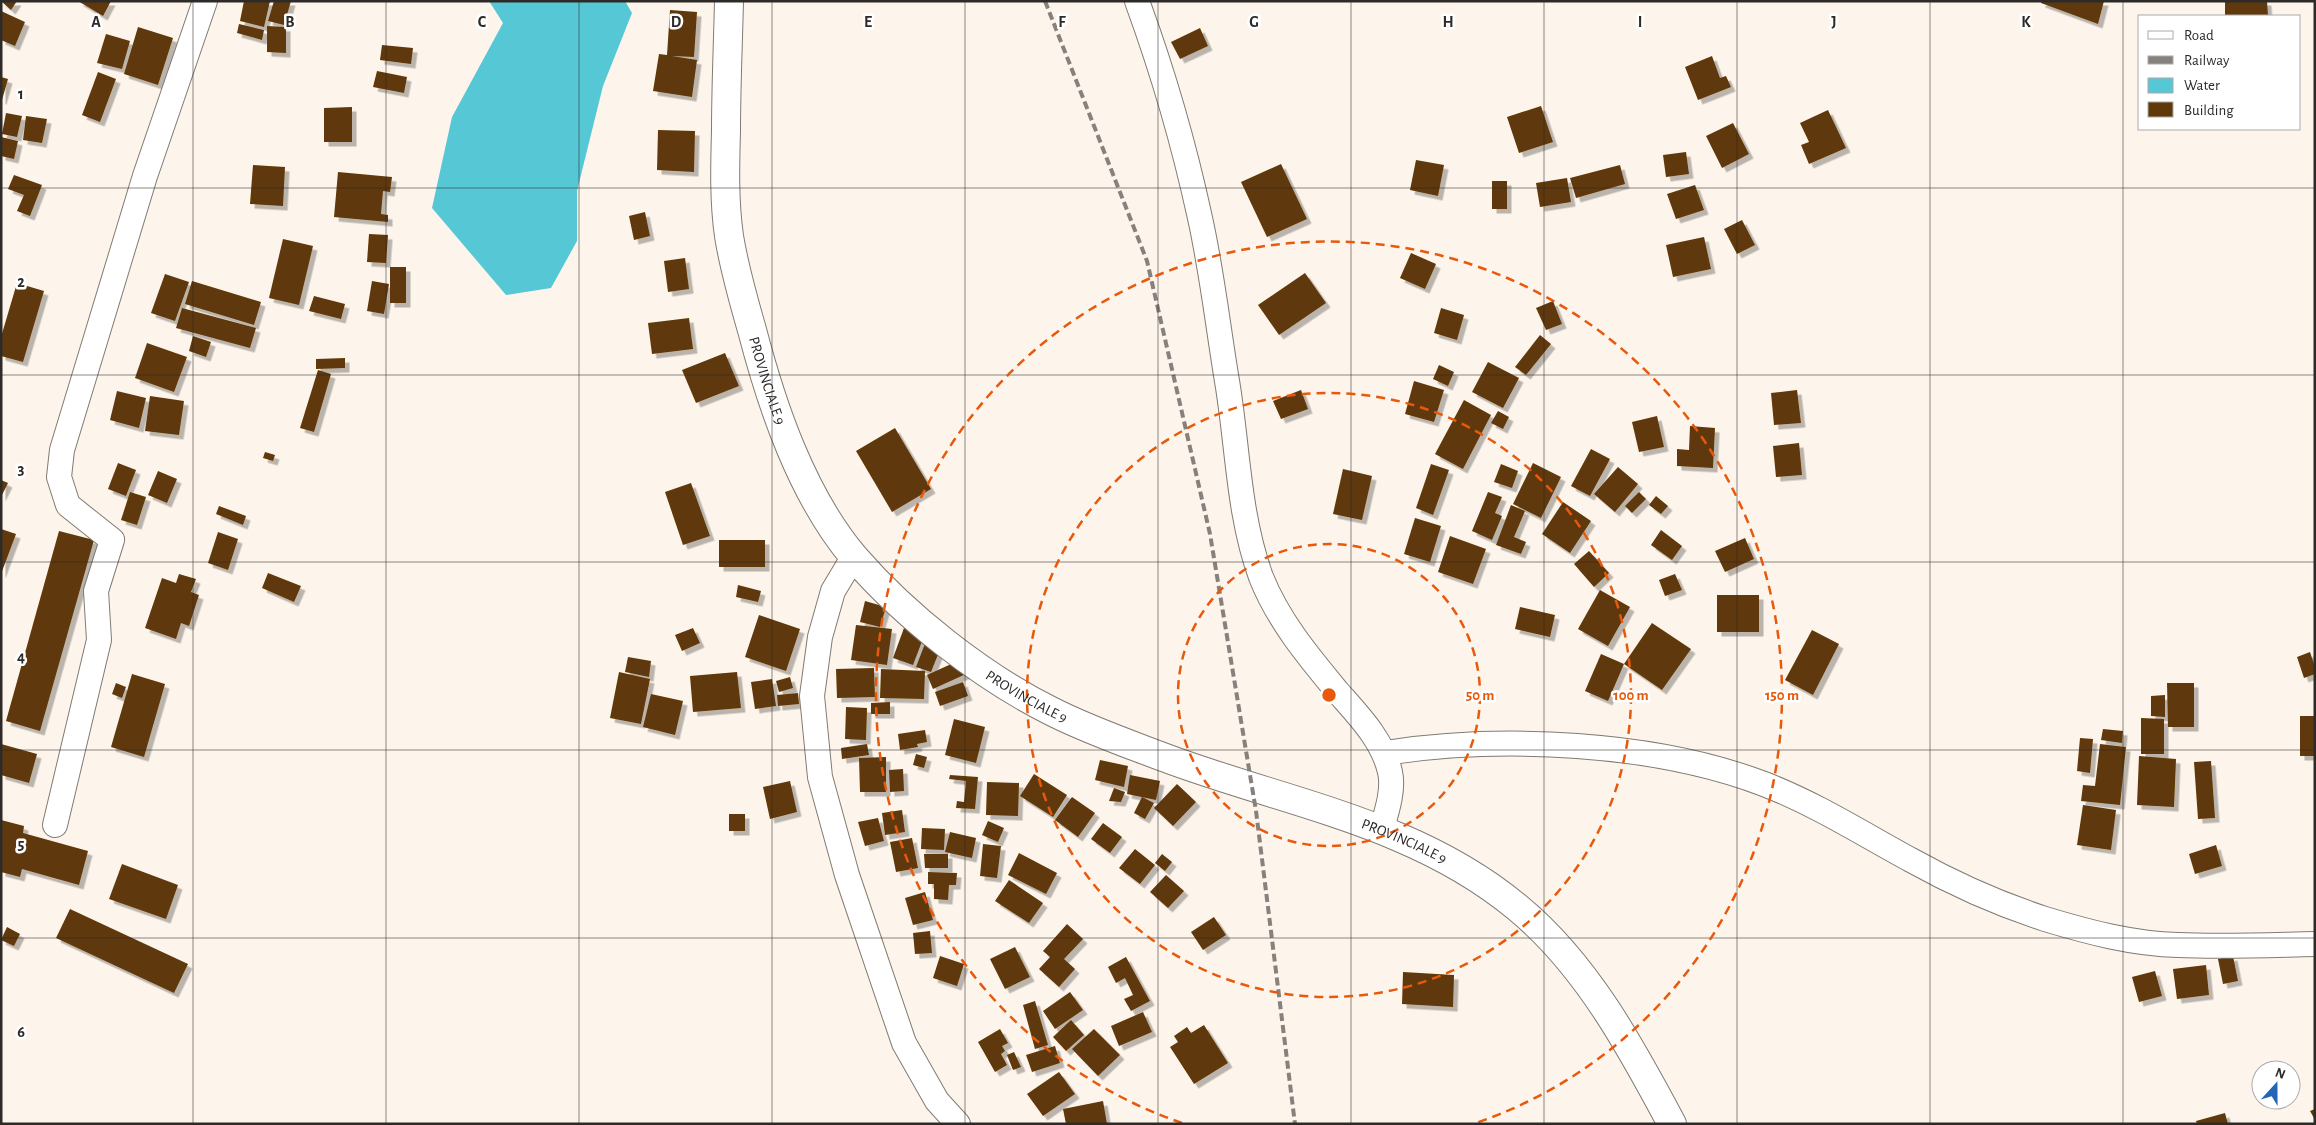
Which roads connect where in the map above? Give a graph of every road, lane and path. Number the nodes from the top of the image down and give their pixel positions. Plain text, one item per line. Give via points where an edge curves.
1 (205, 1) edge
2 (729, 1) edge
3 (1137, 1) edge
4 (854, 556) junction
5 (1385, 753) junction
6 (55, 825) dead end
7 (1382, 828) junction
8 (2315, 944) edge
9 (958, 1124) edge
10 (1672, 1124) edge

1 - 6 street via 145,176 62,450 60,477 68,505 112,540 96,590 99,640
2 - 4 main road, PROVINCIALE 9 via 725,181 729,234 761,364 780,423 822,508
3 - 5 street via 1161,67 1201,221 1247,528 1262,577 1301,648
4 - 7 main road, PROVINCIALE 9 via 934,635 1052,712 1165,758
4 - 9 street via 833,591 820,637 812,696 820,777 846,875 904,1043 937,1100
5 - 7 street via 1391,774 1389,805
5 - 8 street via 1428,746 1529,744 1646,753 1703,764 1766,785 1974,892 2044,919 2116,938 2177,945
7 - 10 main road, PROVINCIALE 9 via 1483,880 1521,910 1559,947 1640,1063

